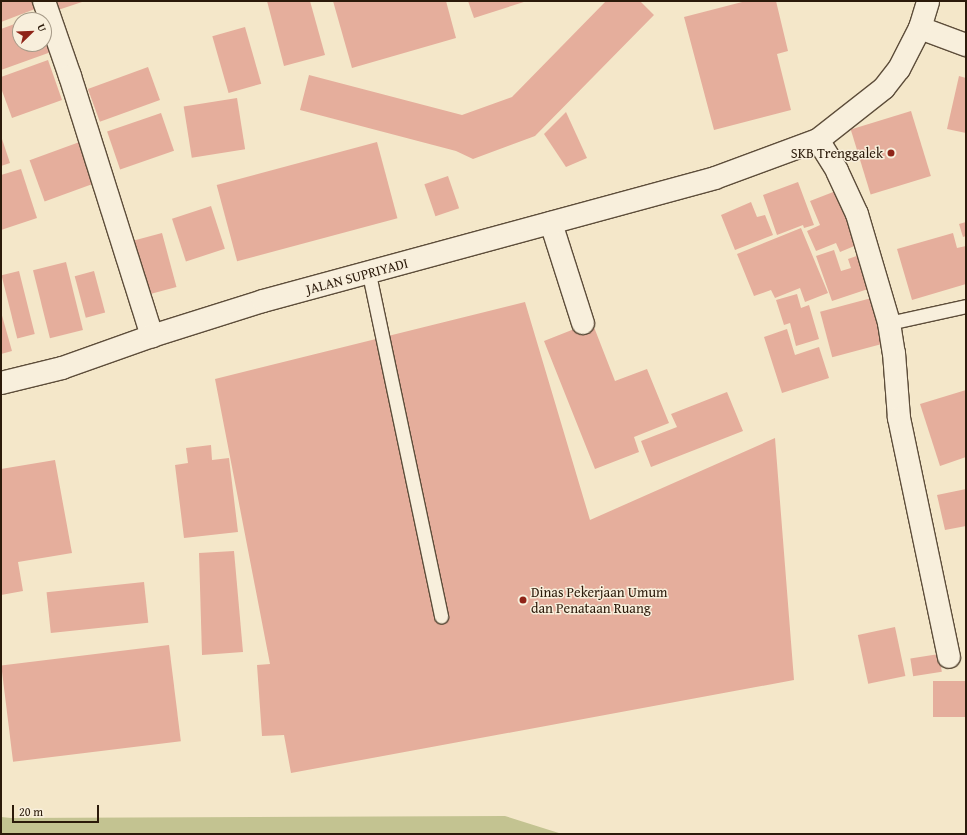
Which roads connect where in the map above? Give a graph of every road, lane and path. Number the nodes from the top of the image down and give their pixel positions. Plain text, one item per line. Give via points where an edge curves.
1 (44, 1) edge
2 (928, 1) edge
3 (920, 28) junction
4 (966, 45) edge
5 (818, 140) junction
6 (550, 222) junction
7 (370, 277) junction
8 (966, 306) edge
9 (583, 323) dead end
10 (889, 323) junction
11 (152, 336) junction
12 (1, 383) edge
13 (441, 617) dead end
14 (949, 657) dead end

1 - 11 street
2 - 3 street, JALAN SUPRIYADI
3 - 4 street
3 - 5 street, JALAN SUPRIYADI via 899,69 884,88
5 - 6 street, JALAN SUPRIYADI via 715,178
5 - 10 street via 837,171 857,214
6 - 7 street, JALAN SUPRIYADI
6 - 9 street
7 - 11 street, JALAN SUPRIYADI via 263,301
7 - 13 lane
8 - 10 lane
10 - 14 street via 899,418
11 - 12 street, JALAN SUPRIYADI via 62,368

